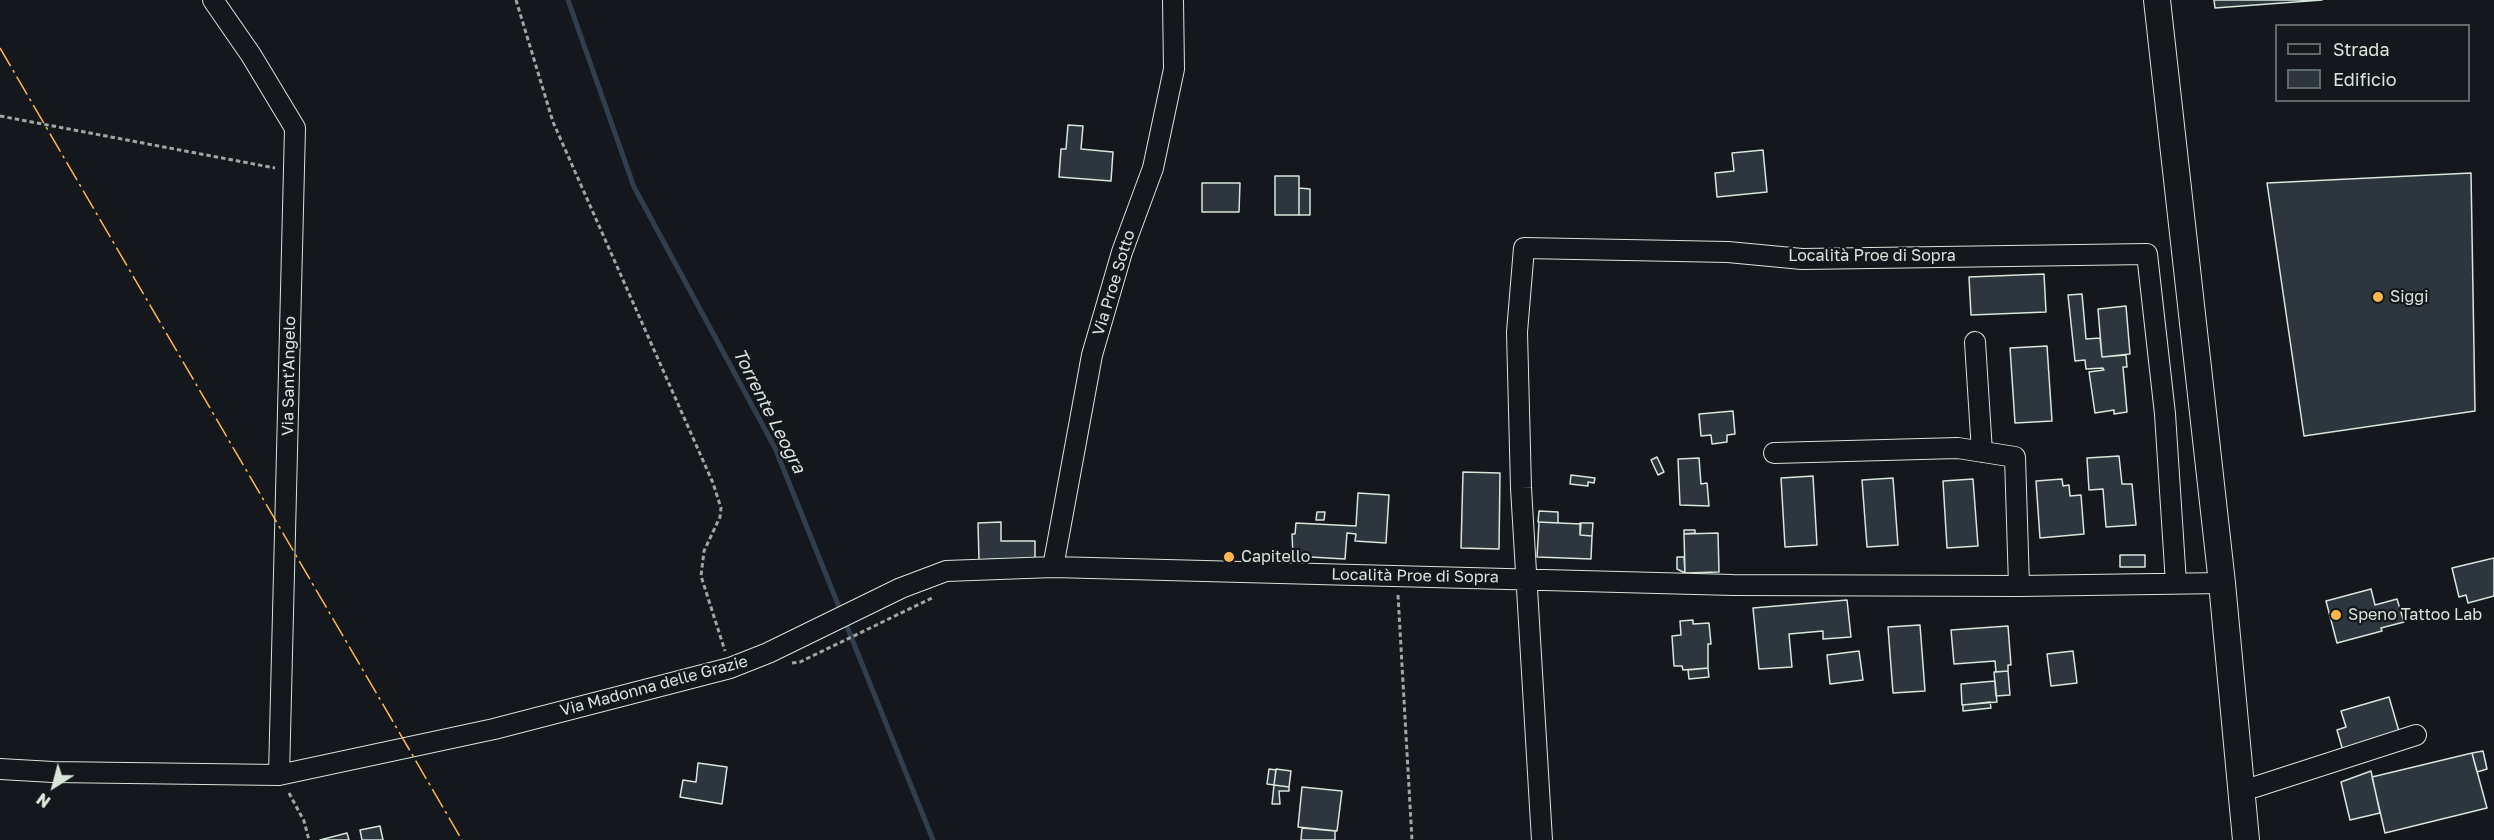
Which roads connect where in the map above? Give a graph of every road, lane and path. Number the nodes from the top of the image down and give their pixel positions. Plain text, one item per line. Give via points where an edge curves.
1 (213, 0) edge
2 (516, 0) edge
3 (1173, 0) edge
4 (2157, 0) edge
5 (0, 116) edge
6 (294, 171) junction
7 (1975, 342) dead end
8 (1982, 452) junction
9 (1774, 453) dead end
10 (1053, 567) junction
11 (1524, 578) junction
12 (2175, 583) junction
13 (2222, 583) junction
14 (2019, 586) junction
15 (1398, 595) dead end
16 (909, 610) dead end
17 (817, 654) dead end
18 (730, 668) junction
19 (2416, 735) dead end
20 (0, 769) edge
21 (279, 775) junction
22 (2241, 788) junction
23 (309, 840) edge
24 (1412, 840) edge
25 (1542, 840) edge
26 (2246, 840) edge

1 - 6 street, Via Sant'Angelo via 295,128
2 - 18 path via 554,122 714,483 722,508 704,551 701,576
3 - 10 street, Via Proe Sotto via 1174,69 1153,168 1122,252 1092,355
4 - 13 main road
5 - 6 path
6 - 21 street, Via Sant'Angelo
7 - 8 street
8 - 9 street via 1958,448
8 - 14 street via 2014,457
10 - 11 street, Località Proe di Sopra
10 - 18 street, Via Madonna delle Grazie via 946,571
11 - 12 street, Località Proe di Sopra via 1517,332 1524,248 1728,252 1802,259 2147,254 2164,414
11 - 14 street, Località Proe di Sopra via 1733,585
11 - 25 street, Località Proe di Sopra
12 - 13 street, Località Proe di Sopra
12 - 14 street, Località Proe di Sopra
13 - 22 main road
15 - 24 path
16 - 17 path
18 - 21 street, Via Madonna delle Grazie via 494,729
19 - 22 street via 2255,787
20 - 21 street, Via Madonna delle Grazie
21 - 23 path via 304,821
22 - 26 main road

